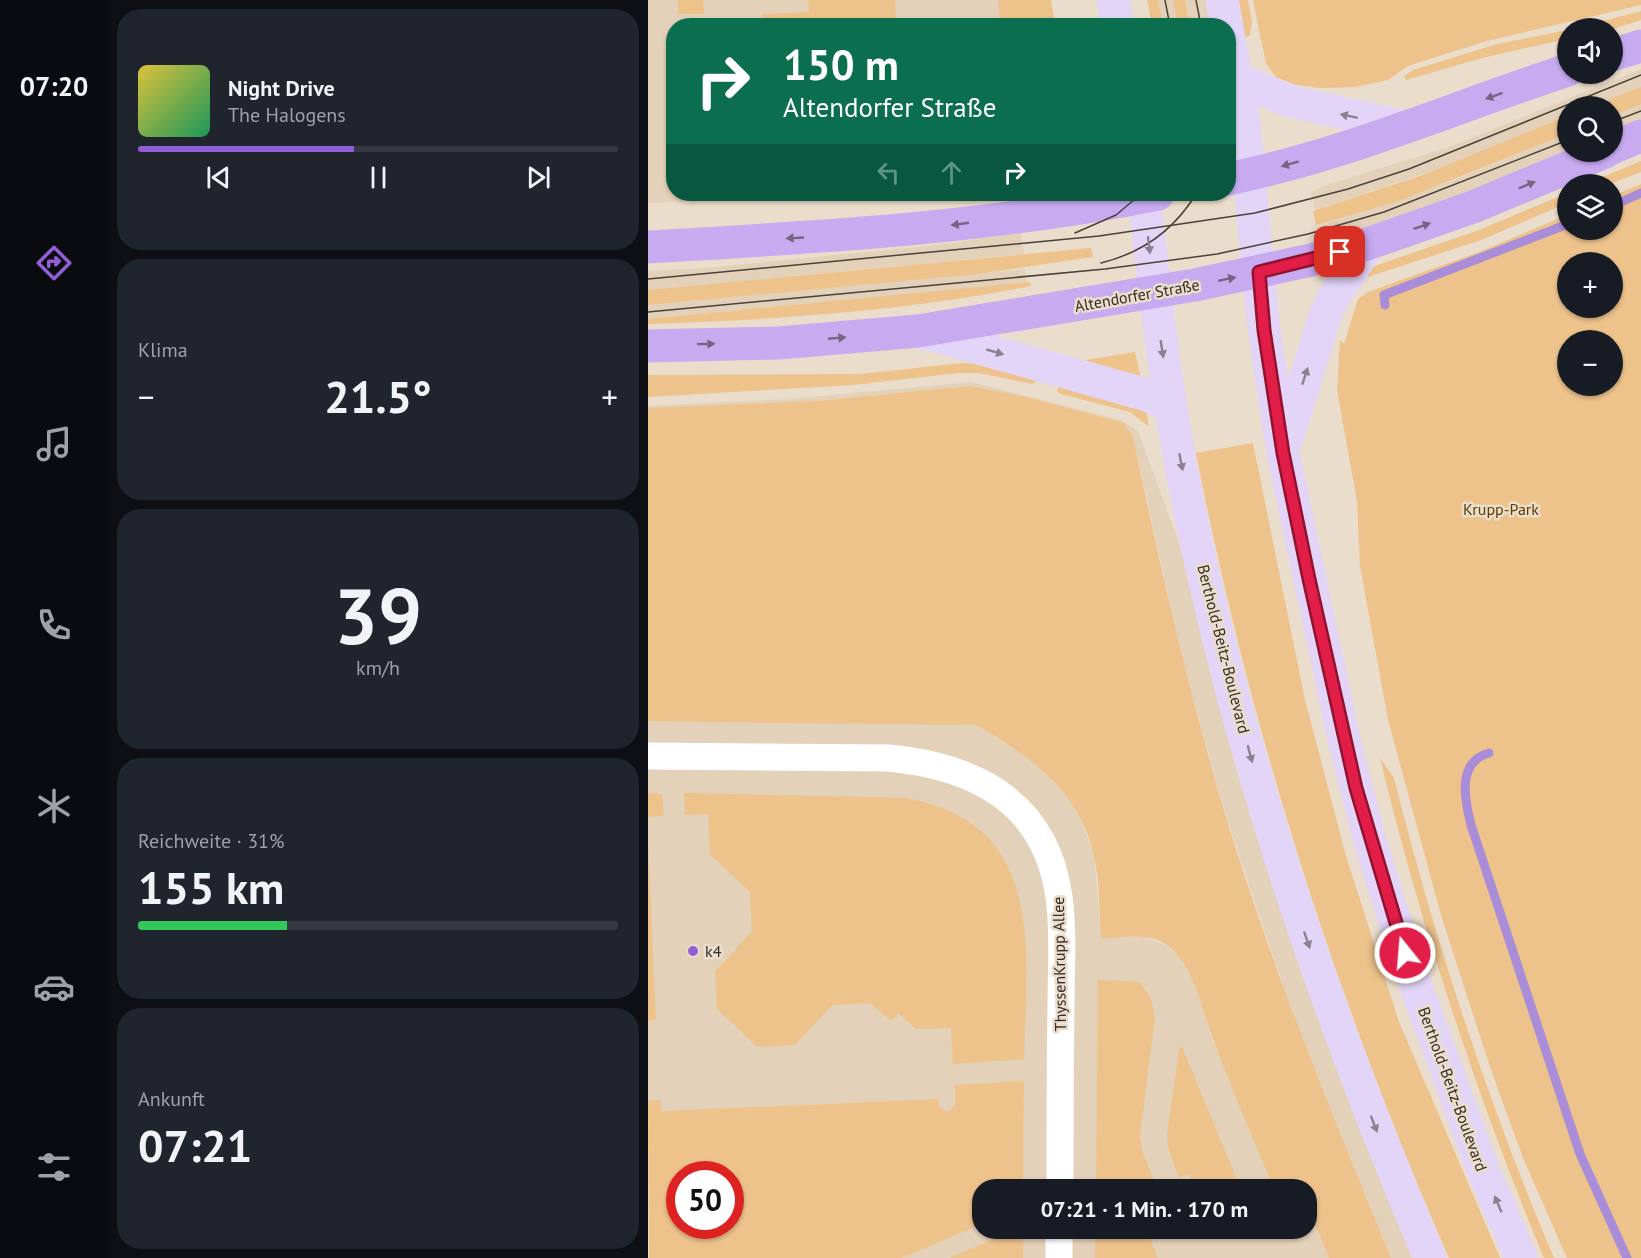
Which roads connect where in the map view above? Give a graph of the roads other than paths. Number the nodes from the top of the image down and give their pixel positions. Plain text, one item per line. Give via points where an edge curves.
1 (1096, 0) edge
2 (1113, 0) edge
3 (1222, 0) edge
4 (1095, 18) edge
5 (1116, 18) edge
6 (1225, 18) edge
7 (1641, 46) edge
8 (1623, 52) edge
9 (1236, 74) edge
10 (1557, 74) edge
11 (1237, 79) junction
12 (1406, 127) junction
13 (1641, 136) edge
14 (1623, 143) edge
15 (1581, 162) edge
16 (1240, 177) edge
17 (1039, 201) edge
18 (1107, 201) edge
19 (1149, 201) edge
20 (1018, 216) junction
21 (1370, 243) junction
22 (648, 247) edge
23 (1259, 272) junction
24 (1154, 293) junction
25 (918, 331) junction
26 (648, 346) edge
27 (1170, 405) junction
28 (1283, 453) junction
29 (648, 756) edge
30 (1060, 1179) edge
31 (1059, 1239) edge
32 (1059, 1258) edge
33 (1430, 1258) edge
34 (1521, 1258) edge

1 - 4 main road
2 - 5 main road
3 - 6 main road
7 - 8 main road
9 - 11 main road, Berthold-Beitz-Boulevard
10 -> 12 main road
12 -> 11 main road via 1289,101
11 - 16 main road, Berthold-Beitz-Boulevard
12 -> 16 main road
13 - 14 main road
21 -> 15 main road, Altendorfer Straße via 1473,207
16 - 23 main road, Berthold-Beitz-Boulevard
17 - 20 main road
18 - 20 main road
19 -> 24 main road, Berthold-Beitz-Boulevard
20 -> 22 main road via 853,235
21 - 23 main road, Altendorfer Straße
28 -> 21 main road via 1324,319 1334,296
24 -> 23 main road, Altendorfer Straße
23 - 28 main road, Berthold-Beitz-Boulevard
24 - 25 main road, Altendorfer Straße
24 -> 27 main road, Berthold-Beitz-Boulevard
26 -> 25 main road, Altendorfer Straße via 779,343
25 -> 27 main road via 1144,394
27 -> 33 main road, Berthold-Beitz-Boulevard via 1220,639 1268,817 1350,1062
34 -> 28 main road, Berthold-Beitz-Boulevard via 1442,1062 1386,892 1345,744
29 - 30 street, ThyssenKrupp Allee via 919,761 944,766 983,782 1022,812 1045,848 1059,896
31 - 32 street

